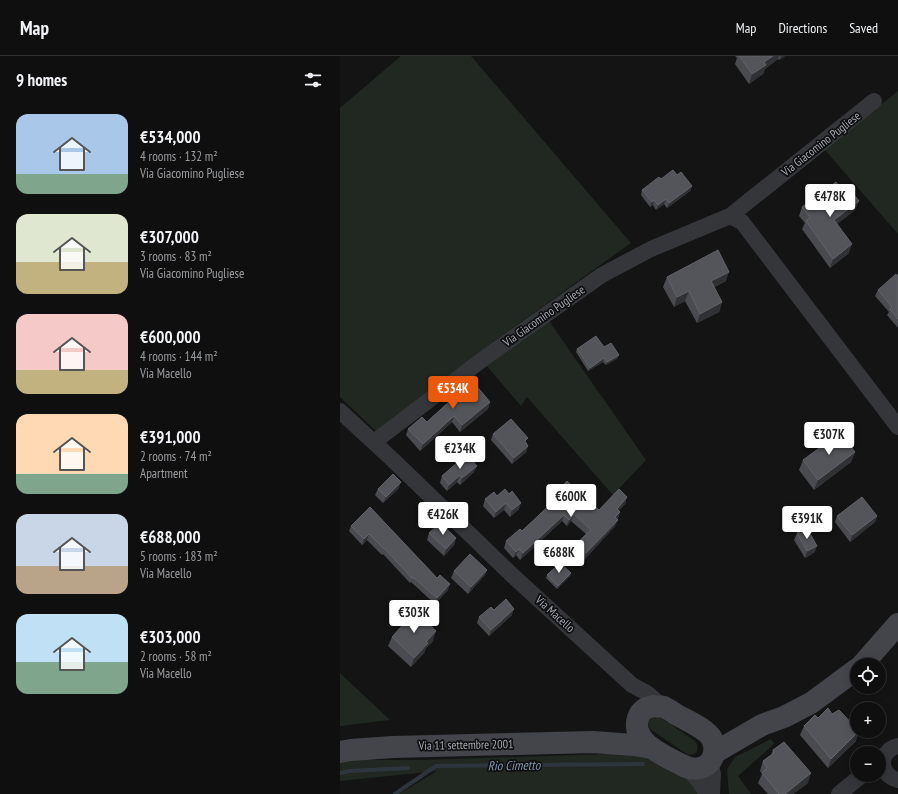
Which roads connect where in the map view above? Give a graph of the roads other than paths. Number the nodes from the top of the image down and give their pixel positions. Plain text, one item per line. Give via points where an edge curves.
1 (874, 101) dead end
2 (730, 216) junction
3 (340, 411) edge
4 (895, 416) edge
5 (374, 442) junction
6 (898, 624) edge
7 (868, 658) edge
8 (850, 674) edge
9 (632, 684) junction
10 (663, 707) junction
11 (639, 718) junction
12 (762, 725) junction
13 (702, 730) junction
14 (593, 742) junction
15 (652, 748) junction
16 (340, 752) edge
17 (703, 762) junction
18 (886, 766) edge
19 (898, 780) edge
20 (854, 782) edge
21 (708, 794) edge
22 (712, 794) edge
23 (839, 794) edge

1 - 2 street, Via Giacomino Pugliese
2 - 4 street via 742,222
2 - 5 street, Via Giacomino Pugliese via 651,249 602,275 487,356
3 - 5 street, Via Macello
5 - 9 street, Via Macello via 512,576
6 - 7 main road
8 - 12 main road via 811,703
9 - 10 street, Via Macello
9 - 11 street
10 - 11 main road, Via 11 settembre 2001 via 646,708
10 - 13 main road
11 - 14 main road, Via 11 settembre 2001 via 626,730
11 - 15 main road, Via 11 settembre 2001 via 637,731 643,741
12 - 13 main road via 732,731
12 - 17 main road
13 - 17 main road via 711,737 714,744
14 - 15 main road, Via 11 settembre 2001
14 - 16 main road, Via 11 settembre 2001 via 393,747
15 - 17 main road, Via 11 settembre 2001
17 - 21 street via 698,780
17 - 22 street via 712,770
18 - 19 street via 887,774
20 - 23 street

